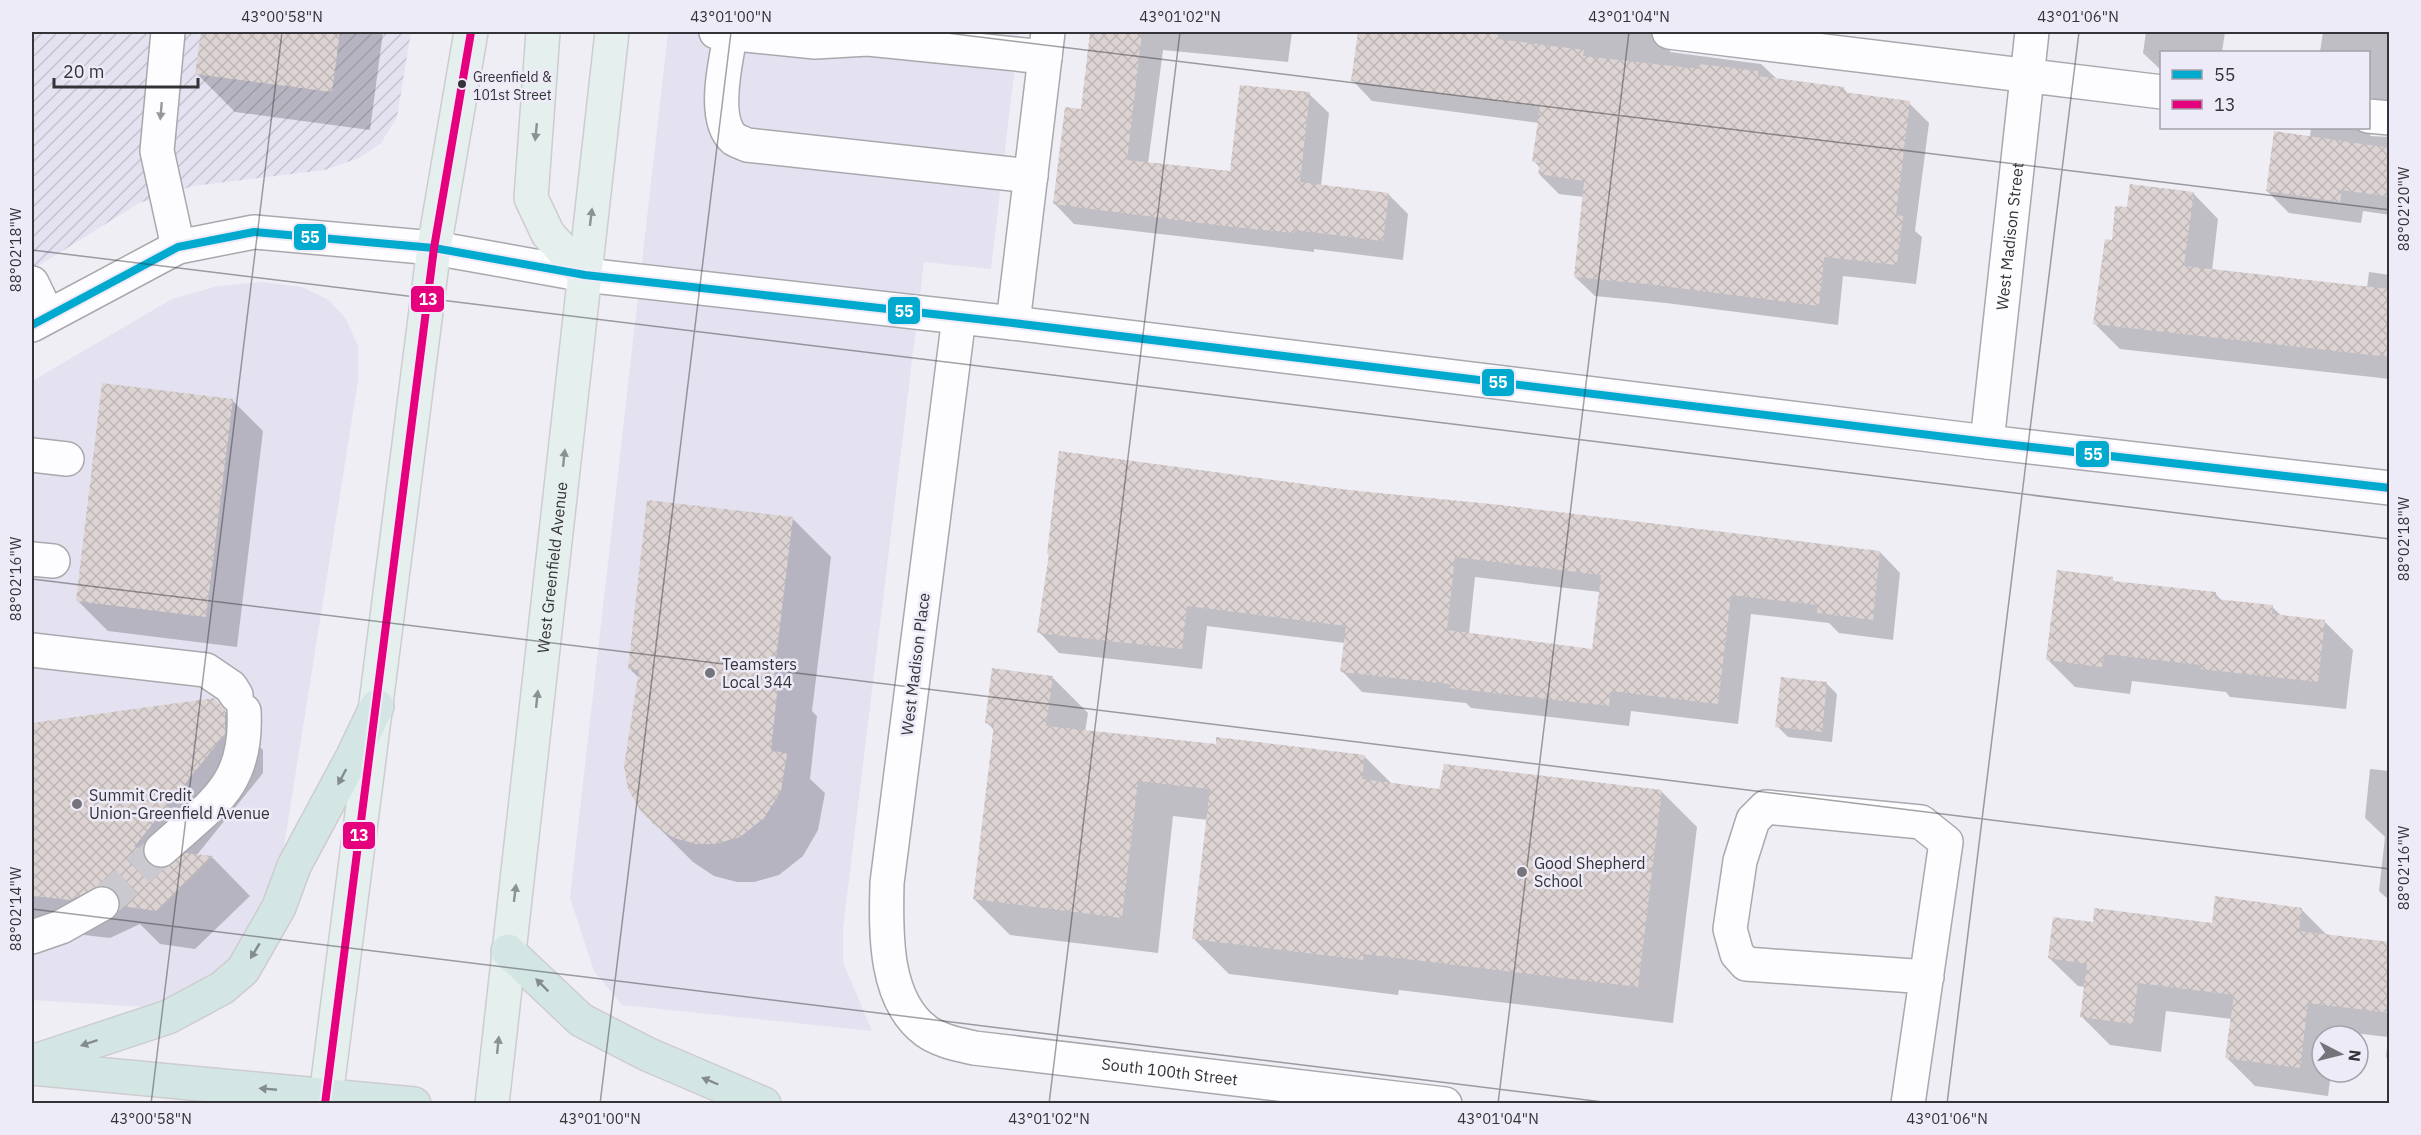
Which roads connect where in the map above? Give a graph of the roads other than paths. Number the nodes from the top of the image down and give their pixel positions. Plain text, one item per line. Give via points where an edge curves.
1 (168, 32) edge
2 (471, 32) edge
3 (543, 32) edge
4 (612, 32) edge
5 (723, 32) edge
6 (1669, 32) edge
7 (2032, 32) edge
8 (1046, 44) edge
9 (2027, 76) junction
10 (2160, 92) edge
11 (2370, 116) edge
12 (2390, 118) edge
13 (1031, 176) junction
14 (178, 247) junction
15 (434, 248) junction
16 (585, 275) junction
17 (32, 283) edge
18 (959, 317) junction
19 (40, 320) edge
20 (1013, 323) junction
21 (1987, 442) junction
22 (32, 455) edge
23 (67, 459) dead end
24 (2390, 488) edge
25 (32, 650) edge
26 (376, 706) junction
27 (161, 850) tunnel mouth
28 (102, 904) tunnel mouth
29 (32, 937) edge
30 (508, 951) junction
31 (1927, 977) junction
32 (908, 1009) joint
33 (32, 1062) edge
34 (32, 1068) edge
35 (326, 1099) edge
36 (414, 1104) edge
37 (492, 1104) edge
38 (764, 1104) edge
39 (1445, 1104) edge
40 (1908, 1104) edge

1 -> 14 street via 157,151
2 - 15 main road
3 -> 16 main road via 531,198 548,234
16 -> 4 main road, West Greenfield Avenue
5 - 8 street via 815,42 868,39
5 - 13 street via 725,125 734,139 747,145
6 - 9 street
7 - 9 street, West Madison Street
8 - 13 street
9 - 10 street
9 - 21 street, West Madison Street
11 - 12 street
13 - 20 street
14 - 15 street via 255,231
14 - 19 street
15 - 16 street
15 - 26 main road
16 - 18 street
30 -> 16 main road, West Greenfield Avenue
17 - 19 street
18 - 20 street
18 - 32 street, West Madison Place via 887,883 889,956 898,990
20 - 21 street
21 - 24 street
22 - 23 street
25 - 27 street via 206,670 231,687 240,703 243,754 232,780
26 -> 33 highway via 294,866 279,907 243,970 222,988 168,1017
26 - 35 main road
28 - 29 street via 61,927
37 -> 30 main road, West Greenfield Avenue
38 -> 30 highway via 646,1054 581,1020
31 - 31 street via 1746,964 1737,954 1730,929 1740,861 1753,820 1766,807 1921,822 1946,842
31 - 40 street
32 - 39 street, South 100th Street via 926,1030 951,1043 974,1048
35 -> 34 highway
35 - 36 highway

